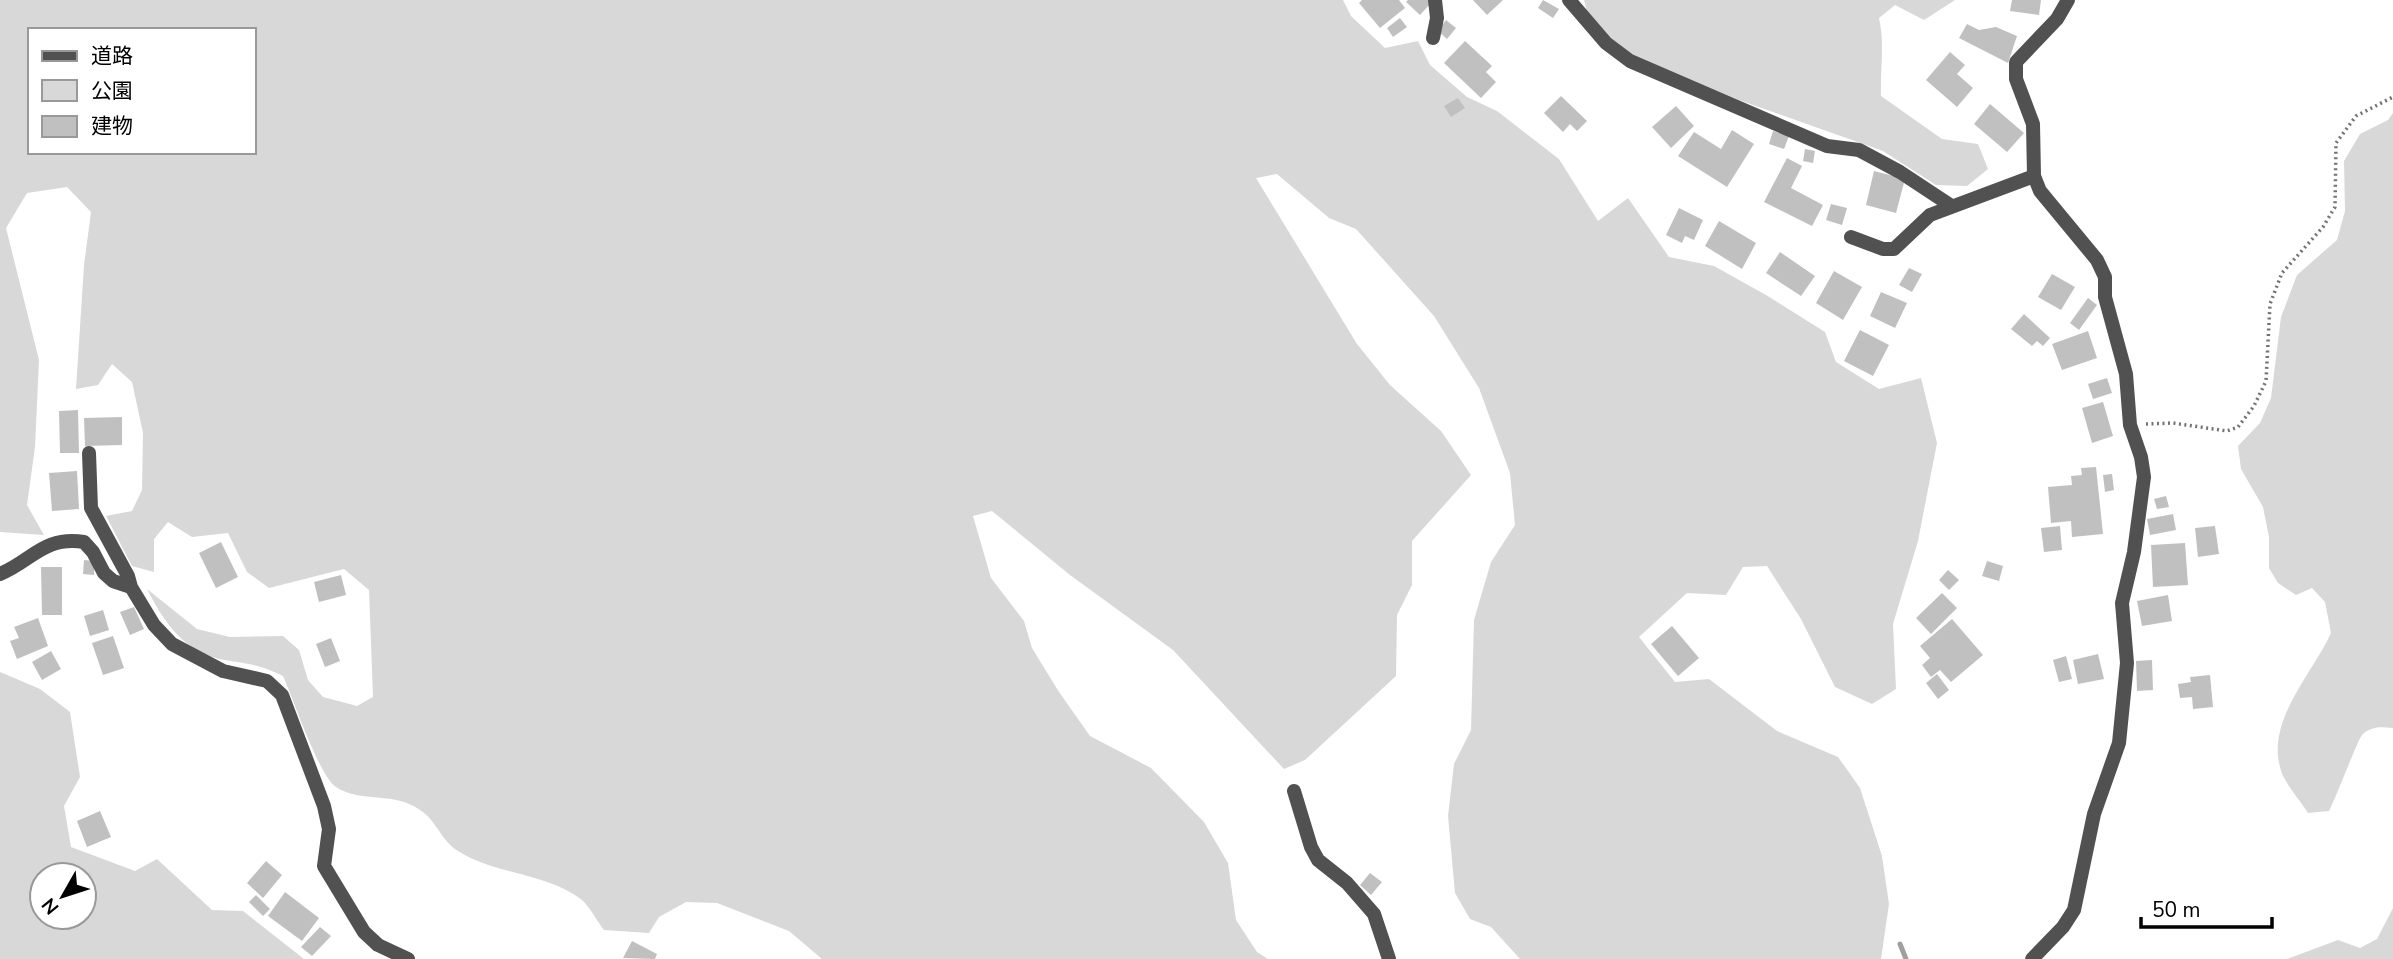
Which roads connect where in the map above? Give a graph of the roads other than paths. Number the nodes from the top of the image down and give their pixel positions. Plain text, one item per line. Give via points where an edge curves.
1 (1435, 0) edge
2 (1569, 0) edge
3 (2068, 0) edge
4 (1433, 38) dead end
5 (2034, 176) junction
6 (1950, 205) junction
7 (1851, 237) dead end
8 (89, 453) dead end
9 (0, 574) edge
10 (131, 587) junction
11 (1294, 791) dead end
12 (408, 959) edge
13 (1389, 959) edge
14 (2032, 959) edge

1 - 4 street
2 - 6 street via 1606,43 1630,61 1827,146 1859,150
3 - 5 street via 2057,19 2017,62 2016,79 2033,124
5 - 6 street via 1984,197
5 - 14 street via 2052,208 2097,260 2105,278 2109,318 2126,374 2130,425 2144,477 2122,603 2127,663 2119,743 2094,814 2074,909
6 - 7 street via 1930,215 1894,249 1883,250
8 - 10 street via 91,508
9 - 10 street via 47,544 75,541 84,542 113,582
10 - 12 street via 154,625 172,644 223,671 267,681 282,695 324,806 329,829 324,866 364,932 378,945
11 - 13 street via 1318,860 1347,883 1374,915

